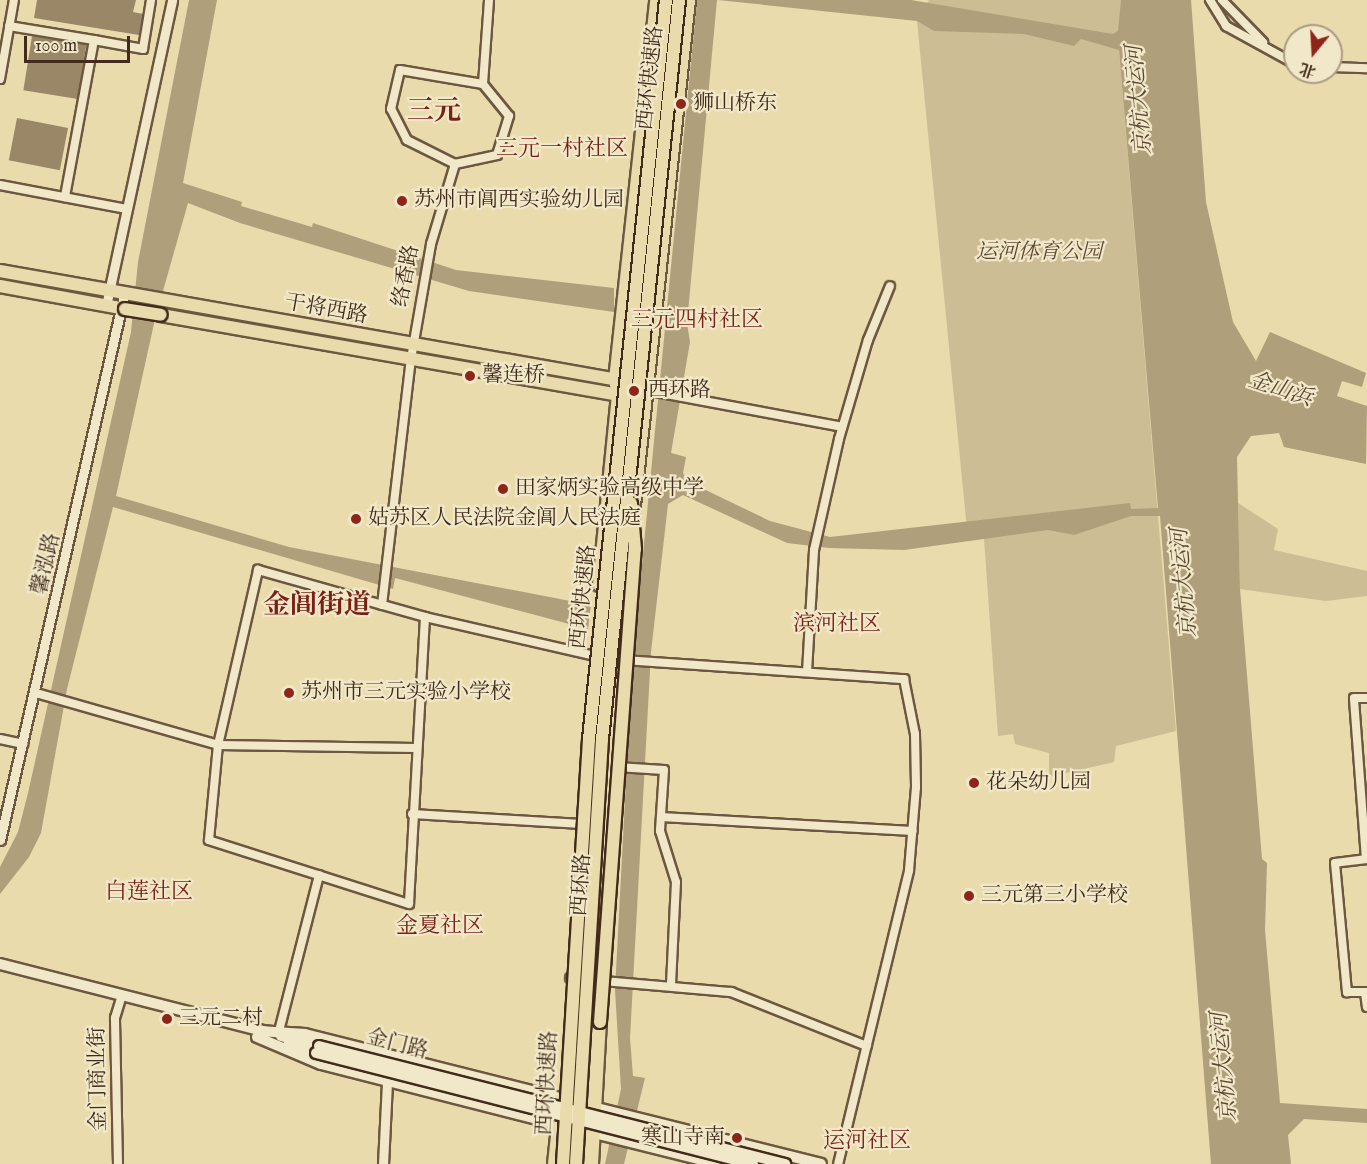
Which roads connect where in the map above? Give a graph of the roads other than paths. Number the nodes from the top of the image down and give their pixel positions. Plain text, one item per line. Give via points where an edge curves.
1 (14, 0) edge
2 (151, 0) edge
3 (172, 0) edge
4 (489, 0) edge
5 (660, 0) edge
6 (1210, 0) edge
7 (1222, 0) edge
8 (686, 2) edge
9 (9, 26) junction
10 (94, 40) junction
11 (1268, 46) junction
12 (1283, 56) edge
13 (1343, 67) edge
14 (1367, 68) edge
15 (0, 79) edge
16 (483, 84) junction
17 (455, 164) junction
18 (0, 185) edge
19 (65, 197) junction
20 (127, 209) junction
21 (0, 272) edge
22 (0, 286) edge
23 (891, 286) dead end
24 (108, 292) junction
25 (125, 295) junction
26 (106, 306) junction
27 (123, 309) junction
28 (344, 333) junction
29 (413, 345) junction
30 (342, 347) junction
31 (411, 359) junction
32 (622, 381) junction
33 (648, 391) junction
34 (624, 396) junction
35 (842, 427) junction
36 (628, 474) junction
37 (630, 550) junction
38 (382, 605) junction
39 (425, 617) junction
40 (592, 656) junction
41 (624, 660) junction
42 (807, 672) junction
43 (40, 694) junction
44 (1367, 698) edge
45 (0, 739) edge
46 (23, 744) junction
47 (218, 746) junction
48 (415, 748) junction
49 (582, 762) junction
50 (609, 765) junction
51 (412, 814) junction
52 (661, 817) junction
53 (578, 824) junction
54 (913, 831) junction
55 (0, 840) edge
56 (1367, 859) edge
57 (319, 875) junction
58 (0, 964) edge
59 (0, 971) edge
60 (569, 978) junction
61 (596, 981) junction
62 (671, 986) junction
63 (1366, 993) edge
64 (121, 998) junction
65 (1367, 1007) edge
66 (279, 1031) junction
67 (258, 1034) junction
68 (867, 1046) junction
69 (318, 1049) junction
70 (387, 1081) junction
71 (561, 1098) junction
72 (591, 1106) junction
73 (558, 1124) junction
74 (590, 1132) junction
75 (118, 1164) edge
76 (383, 1164) edge
77 (556, 1164) edge
78 (563, 1164) edge
79 (576, 1164) edge
80 (585, 1164) edge
81 (592, 1164) edge
82 (718, 1164) edge
83 (753, 1164) edge
84 (785, 1164) edge
85 (821, 1164) edge
86 (838, 1164) edge

1 - 9 street
2 - 10 street via 144,49
3 - 20 street
4 - 16 street
5 - 32 main road
5 - 32 main road via 628,255
5 - 78 main road, 西环快速路, bridge via 589,739
6 - 11 street via 1226,26
7 - 11 street
8 - 33 main road, 西环路
8 - 36 main road, 西环快速路, bridge
9 - 10 street
9 - 15 street
10 - 19 street
11 - 12 street
13 - 14 street
16 - 17 street via 509,117 497,155
16 - 17 street via 400,70 391,109 407,140
17 - 29 street, 络香路 via 428,261
18 - 19 street
19 - 20 street
20 - 24 street
21 - 24 main road, 干将西路
22 - 26 main road, 干将西路
23 - 35 street via 868,340
24 - 25 main road, 干将西路
24 - 26 street
25 - 27 street, 馨泓路
25 - 28 main road, 干将西路
26 - 27 main road, 干将西路
27 - 30 main road, 干将西路, bridge
27 - 43 street, 馨泓路
28 - 29 main road, 干将西路
28 - 30 main road
29 - 31 street, 络香路
29 - 32 main road, 干将西路
30 - 31 main road, 干将西路
31 - 34 main road, 干将西路
31 - 38 street, 络香路
32 - 33 main road, 干将西路
32 - 34 main road
33 - 34 main road, 干将西路
33 - 35 street
33 - 37 main road, 西环路
34 - 37 main road via 617,510
34 - 40 main road, 西环路
35 - 42 street via 814,550
36 - 72 main road, bridge via 635,549
36 - 79 main road, 西环快速路, bridge via 602,740
37 - 41 main road, 西环路
38 - 39 street
38 - 47 street via 258,570
39 - 40 street
39 - 48 street
40 - 41 street
40 - 49 main road, 西环路
41 - 42 street
41 - 50 main road, 西环路
42 - 54 street via 904,679 915,734
43 - 46 street, 馨泓路
43 - 47 street
44 - 56 street via 1354,698
45 - 46 street
46 - 55 street, 馨泓路
47 - 48 street
47 - 57 street via 209,840
48 - 51 street
49 - 50 street
49 - 53 main road, 西环路
50 - 52 street via 664,771
50 - 61 main road, 西环路
51 - 53 street
51 - 57 street via 409,904
52 - 54 street
52 - 62 street via 660,831 676,882
53 - 60 main road, 西环路
54 - 68 street via 909,871
56 - 63 street via 1335,863 1347,992
57 - 66 street
58 - 64 main road, 金门路
59 - 64 main road, 金门路
60 - 61 street
60 - 71 main road, 西环路
61 - 62 street
61 - 72 main road, 西环路
62 - 68 street via 730,992
63 - 65 street
64 - 67 main road, 金门路
64 - 75 street, 金门商业街 via 115,1018
66 - 67 main road
66 - 71 main road via 316,1036
67 - 69 main road, 金门路
67 - 70 main road via 311,1061
68 - 86 street
69 - 83 main road, 金门路, bridge
69 - 84 main road, 金门路, bridge
70 - 73 main road
70 - 76 street
71 - 72 main road
71 - 73 main road, 西环路
72 - 74 main road
72 - 85 main road
73 - 74 main road
73 - 77 main road, 西环路
74 - 80 main road
74 - 81 main road
74 - 82 main road

